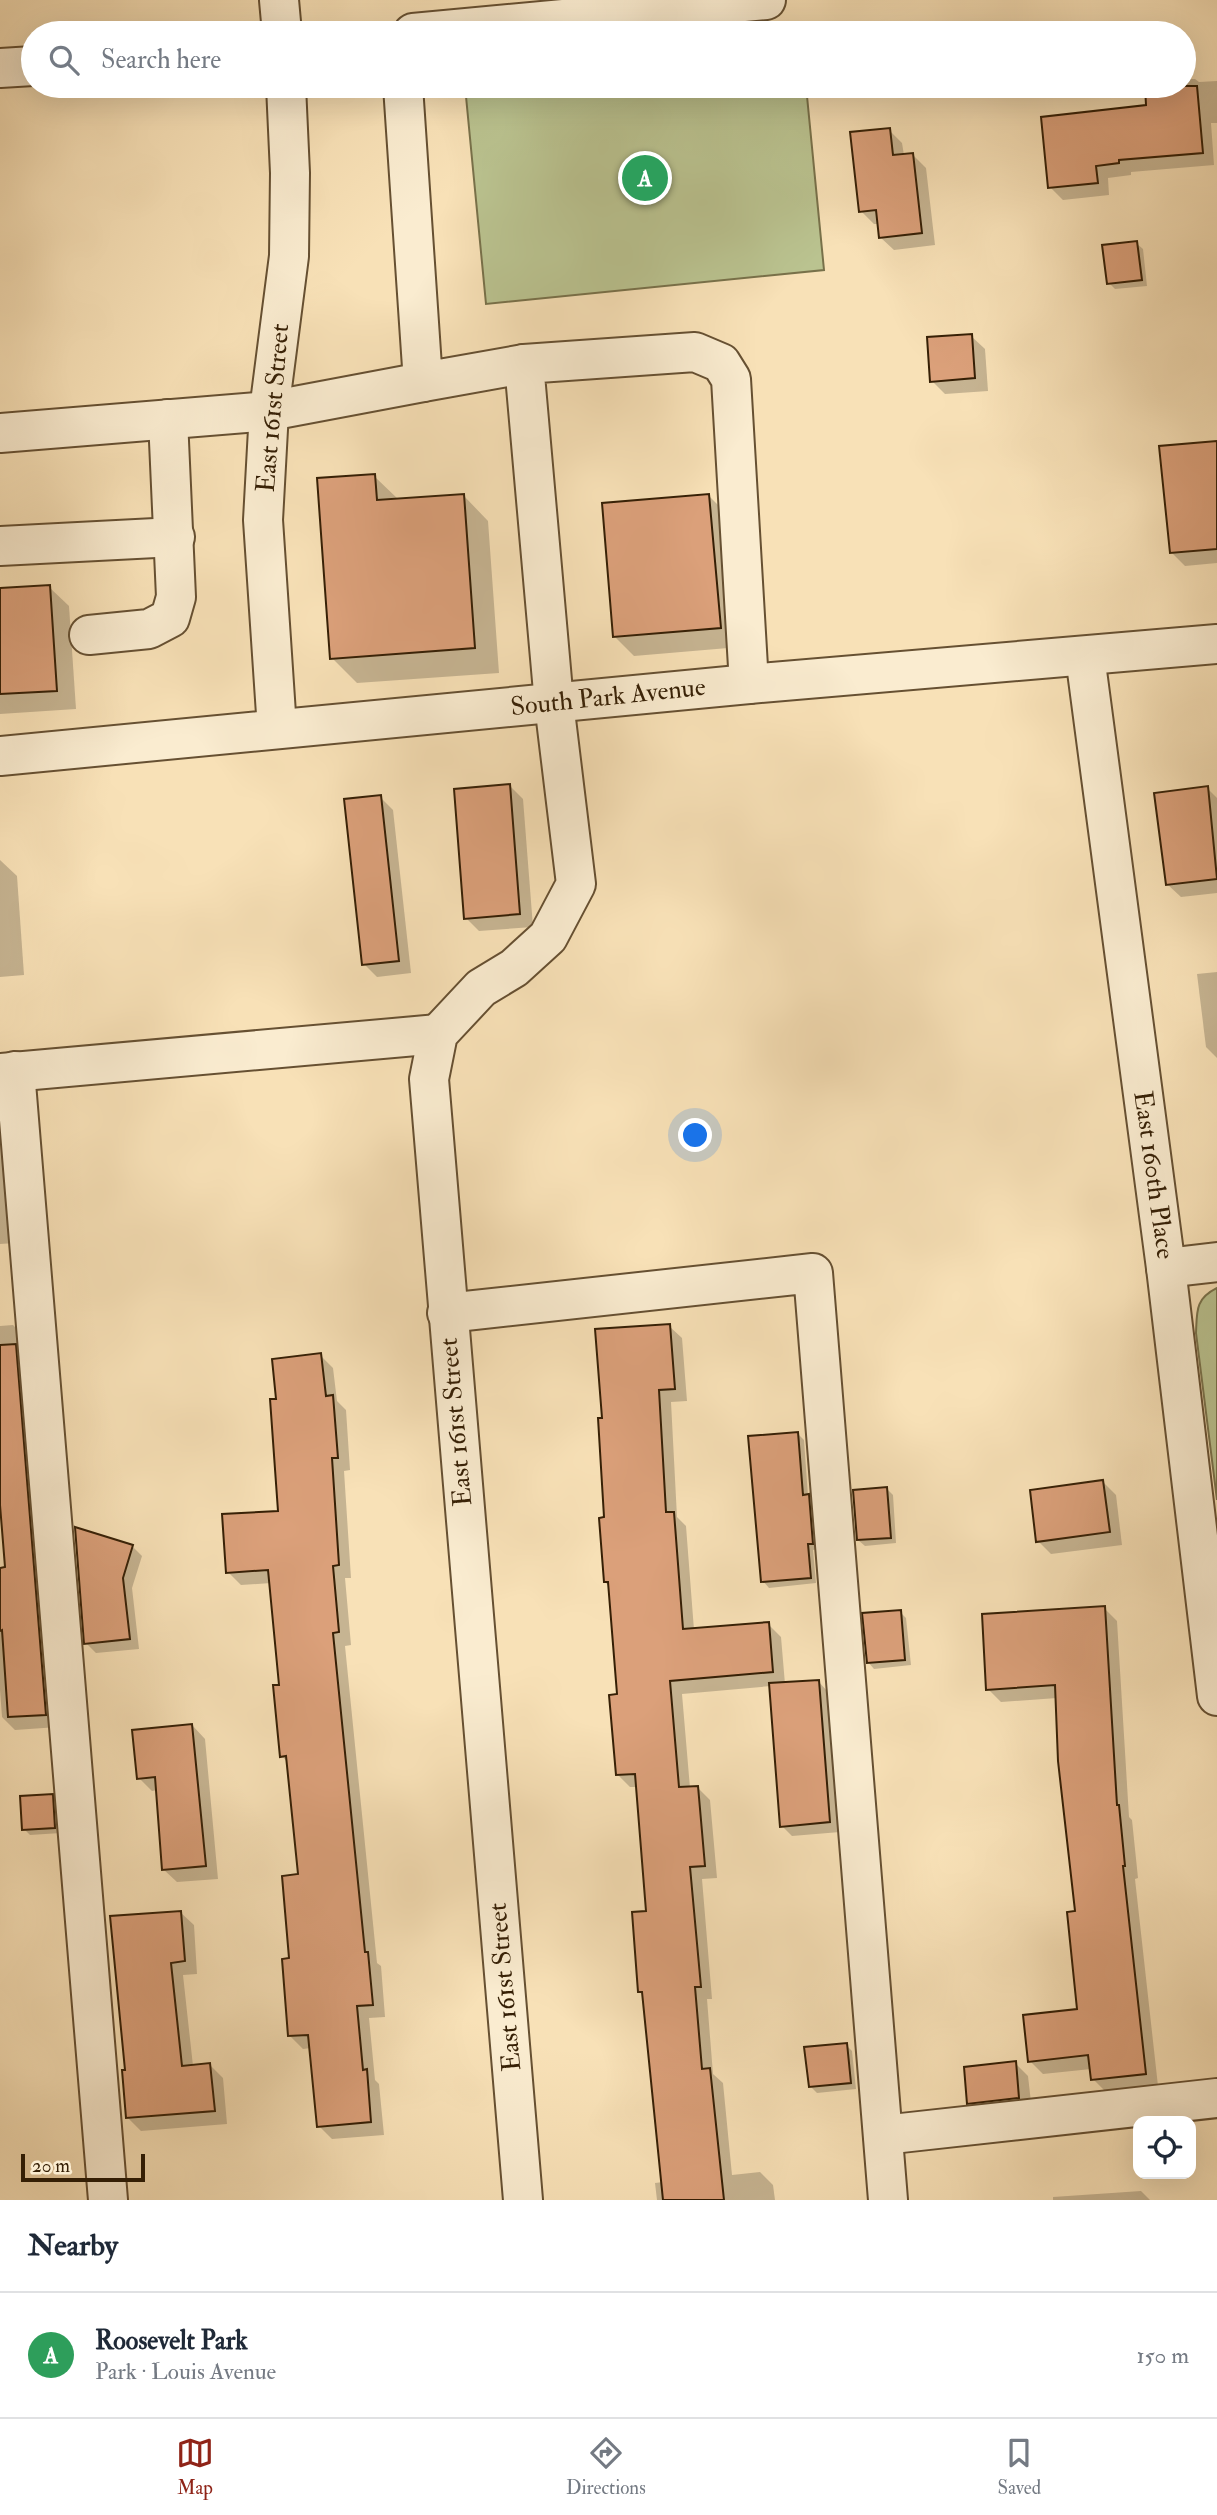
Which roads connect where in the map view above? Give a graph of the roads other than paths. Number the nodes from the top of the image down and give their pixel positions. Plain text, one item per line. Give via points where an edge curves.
1 (279, 0) edge
2 (766, 0) edge
3 (281, 21) edge
4 (541, 21) edge
5 (21, 67) edge
6 (0, 68) edge
7 (287, 98) edge
8 (404, 98) edge
9 (524, 364) junction
10 (423, 382) junction
11 (269, 411) junction
12 (168, 419) junction
13 (0, 433) edge
14 (175, 537) junction
15 (0, 546) edge
16 (89, 635) dead end
17 (1217, 644) edge
18 (1085, 656) junction
19 (749, 684) junction
20 (554, 703) junction
21 (277, 729) junction
22 (0, 755) edge
23 (438, 1034) junction
24 (8, 1072) edge
25 (1217, 1262) edge
26 (1166, 1268) junction
27 (447, 1313) junction
28 (1217, 1696) edge
29 (1217, 2098) edge
30 (883, 2135) junction
31 (108, 2200) edge
32 (523, 2200) edge
33 (888, 2200) edge

1 - 3 street
2 - 4 street
5 - 6 street
7 - 11 street, East 161st Street via 289,256
8 - 10 street
9 - 10 street
9 - 19 street via 695,352 721,363 731,379
9 - 20 street
10 - 11 street
11 - 12 street
11 - 21 street, East 161st Street via 263,520
12 - 13 street
12 - 14 street
14 - 15 street
14 - 16 street via 176,597 170,618 149,629
17 - 18 street, South Park Avenue
18 - 19 street, South Park Avenue
18 - 26 street, East 160th Place
19 - 20 street, South Park Avenue
20 - 21 street, South Park Avenue
20 - 23 street via 576,884 548,937 514,968 481,988
21 - 22 street, South Park Avenue
23 - 24 street
23 - 27 street, East 161st Street via 429,1079
24 - 31 street
25 - 26 street
26 - 28 street, East 160th Place
27 - 30 street via 813,1272
27 - 32 street, East 161st Street
29 - 30 street
30 - 33 street

